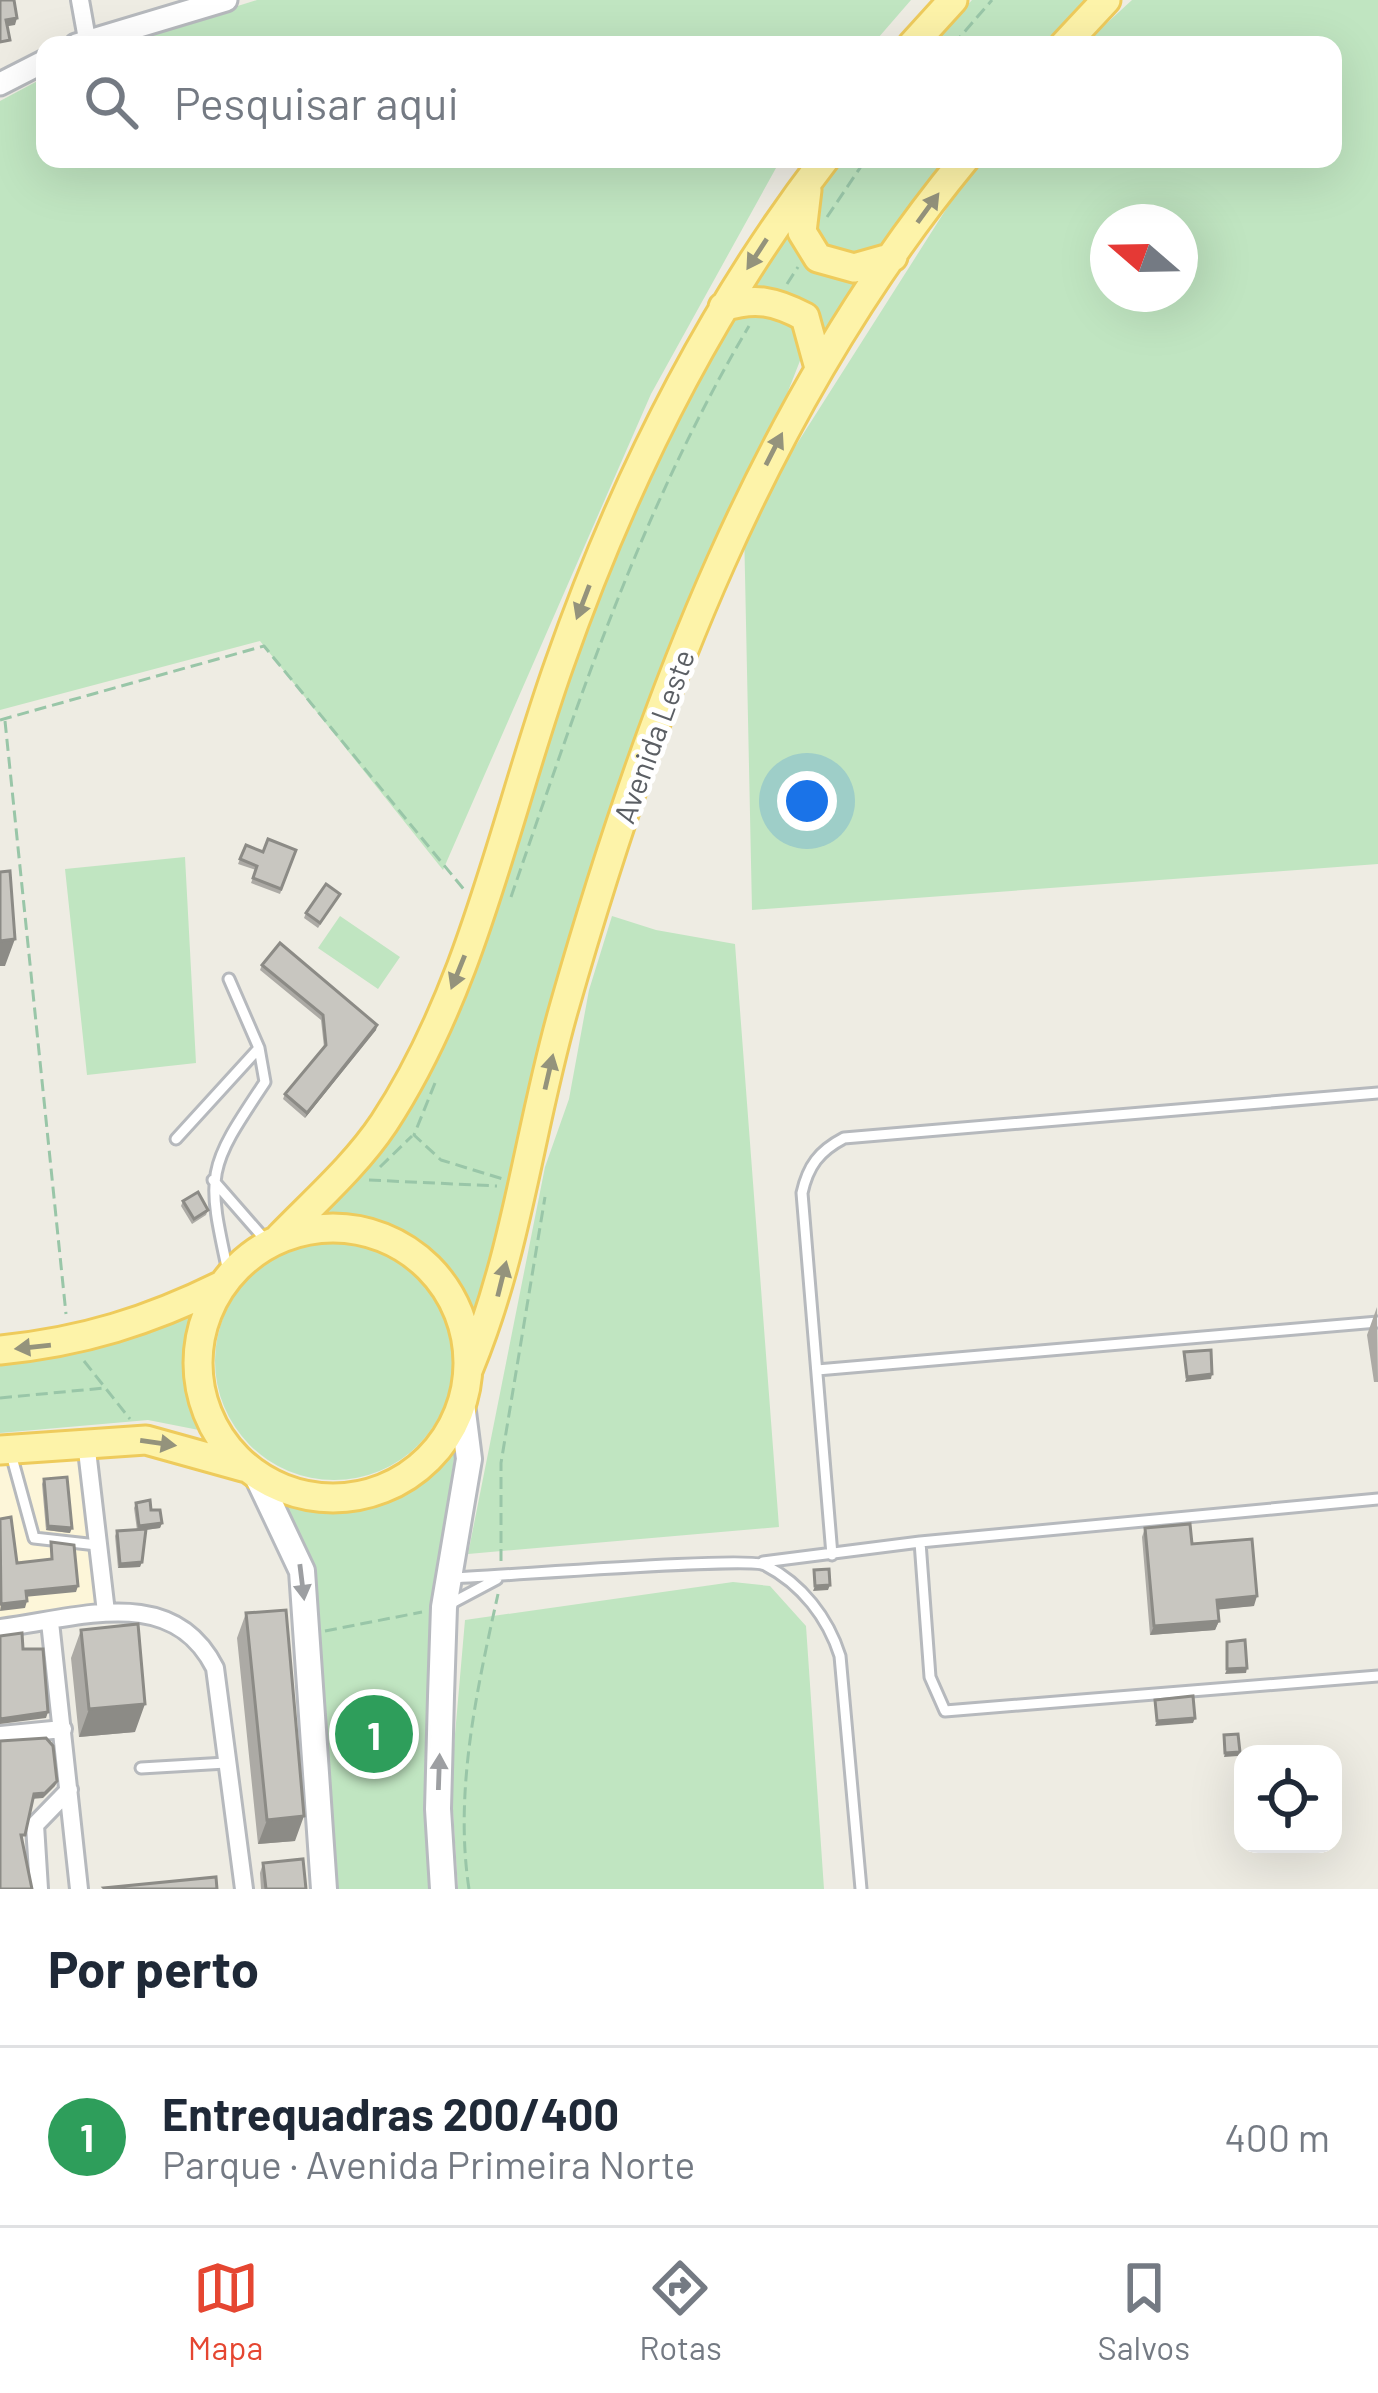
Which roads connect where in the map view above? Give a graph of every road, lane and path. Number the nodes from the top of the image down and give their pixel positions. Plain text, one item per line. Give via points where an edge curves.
1 (80, 0) edge
2 (226, 0) edge
3 (953, 0) edge
4 (992, 0) edge
5 (1106, 0) edge
6 (81, 36) edge
7 (102, 36) edge
8 (920, 36) edge
9 (960, 36) edge
10 (1072, 36) edge
11 (36, 66) edge
12 (0, 84) edge
13 (860, 168) edge
14 (957, 168) edge
15 (817, 169) edge
16 (808, 249) junction
17 (893, 257) junction
18 (776, 302) junction
19 (723, 307) junction
20 (819, 368) junction
21 (3, 720) edge
22 (511, 898) dead end
23 (480, 908) junction
24 (230, 979) dead end
25 (259, 1048) junction
26 (439, 1074) dead end
27 (1378, 1093) edge
28 (414, 1135) junction
29 (176, 1139) dead end
30 (357, 1176) dead end
31 (213, 1180) junction
32 (367, 1180) junction
33 (508, 1180) dead end
34 (505, 1186) dead end
35 (538, 1193) dead end
36 (274, 1240) junction
37 (226, 1280) junction
38 (1378, 1322) edge
39 (68, 1330) junction
40 (0, 1350) edge
41 (469, 1368) junction
42 (817, 1370) junction
43 (106, 1388) junction
44 (0, 1398) edge
45 (462, 1404) junction
46 (146, 1440) junction
47 (86, 1442) junction
48 (5, 1449) edge
49 (251, 1472) junction
50 (1378, 1499) edge
51 (920, 1542) junction
52 (98, 1545) junction
53 (832, 1556) junction
54 (761, 1562) junction
55 (501, 1576) junction
56 (448, 1578) junction
57 (436, 1609) junction
58 (106, 1612) junction
59 (50, 1622) junction
60 (0, 1628) edge
61 (315, 1633) dead end
62 (1378, 1676) edge
63 (63, 1730) junction
64 (0, 1736) edge
65 (231, 1762) junction
66 (141, 1768) dead end
67 (70, 1790) junction
68 (39, 1889) edge
69 (79, 1889) edge
70 (244, 1889) edge
71 (324, 1889) edge
72 (443, 1889) edge
73 (469, 1889) edge
74 (861, 1889) edge

1 - 6 street
2 - 7 street
3 - 8 main road
4 - 9 path
5 - 10 main road
11 - 12 street
13 - 16 path
17 -> 14 main road, Avenida Leste
15 - 16 main road via 802,208
15 -> 19 main road
16 - 17 main road via 830,265 854,268
16 - 18 path
17 - 20 main road, Avenida Leste
18 - 19 main road
18 - 20 main road via 805,317
18 - 22 path via 754,318 670,466 567,728
19 -> 23 main road via 596,568
41 -> 20 main road, Avenida Leste via 500,1292 562,1013 614,843 733,532
21 - 23 path via 264,646
21 - 39 path
23 -> 36 main road via 401,1096 358,1155
24 - 25 lane
25 - 29 lane
25 - 31 lane via 265,1082 220,1151
26 - 28 path
27 - 42 lane via 844,1138 815,1159 802,1193
28 - 32 path
28 - 33 path via 441,1160
30 - 32 path
31 - 36 lane
31 - 37 lane
32 - 34 path
35 - 55 path via 546,1198 542,1235 501,1463
36 - 37 main road
36 - 41 main road via 318,1227 357,1228 410,1251 450,1293
37 - 39 main road via 150,1320
37 - 49 main road via 204,1321 202,1401 220,1438
38 - 42 lane
39 -> 40 main road
39 - 43 path
41 - 45 main road
42 - 53 lane
43 - 44 path
43 - 46 path
45 - 49 main road via 444,1442 414,1472 377,1492 315,1496
45 - 56 main road via 469,1459
46 - 47 main road
46 -> 49 main road
47 - 48 main road
47 - 52 street
48 - 52 lane via 34,1538
49 -> 71 main road via 302,1571
50 - 51 lane
51 - 53 lane
51 - 62 lane via 930,1677 945,1711
52 - 58 street
53 - 54 lane
54 - 55 lane
54 - 74 lane via 807,1597 840,1656
55 - 56 lane
55 - 57 lane
55 - 73 path via 475,1702
56 - 57 main road
57 - 61 path
72 -> 57 main road
58 - 59 street
58 - 65 street via 170,1618 201,1642 214,1668
59 - 60 street
59 - 63 street
63 - 64 street
63 - 67 street
65 - 66 lane
65 - 70 street
67 - 68 street via 35,1825
67 - 69 street

